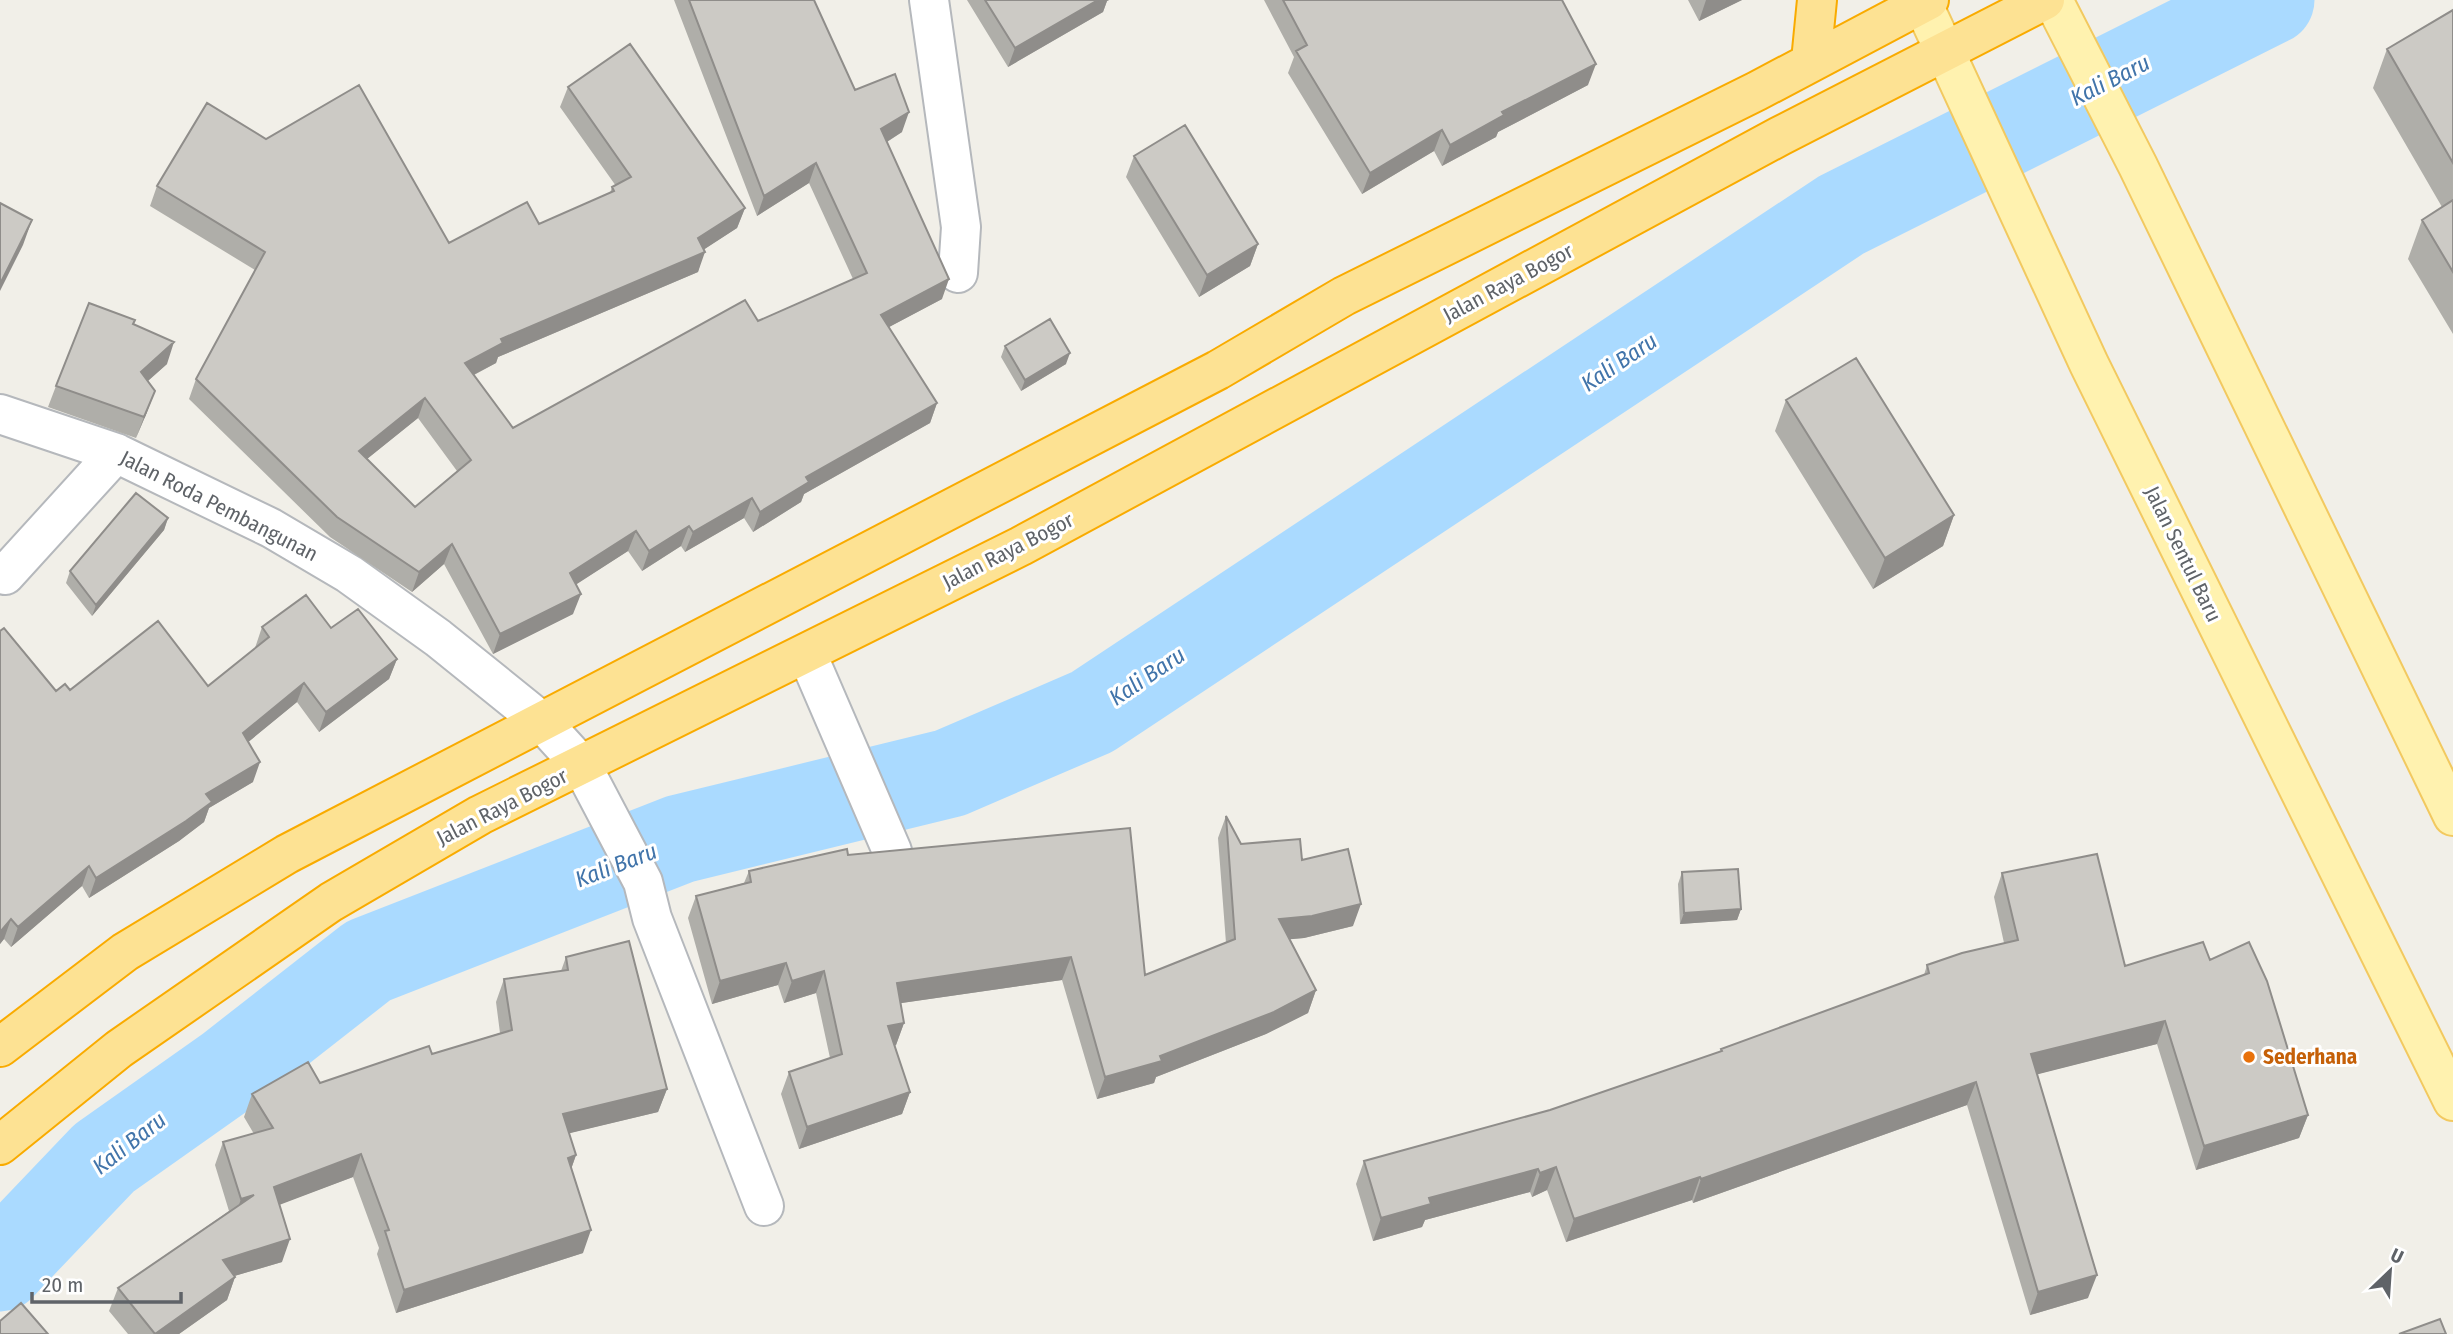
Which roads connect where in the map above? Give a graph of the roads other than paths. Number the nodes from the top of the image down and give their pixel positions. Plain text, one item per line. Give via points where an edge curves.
1 (929, 0) edge
2 (1817, 0) edge
3 (2045, 0) edge
4 (2053, 0) edge
5 (1924, 1) edge
6 (1811, 61) junction
7 (1950, 66) junction
8 (958, 273) dead end
9 (0, 414) edge
10 (116, 453) junction
11 (5, 575) dead end
12 (807, 654) junction
13 (541, 721) junction
14 (582, 766) junction
15 (2453, 816) edge
16 (892, 851) edge
17 (0, 1047) edge
18 (2453, 1101) edge
19 (0, 1144) edge
20 (764, 1206) dead end

1 - 8 street via 961,227
2 - 6 highway
3 - 7 highway, Jalan Raya Bogor
4 - 15 main road
5 - 6 highway
5 - 7 main road, Jalan Sentul Baru
6 - 13 highway via 1344,296 1218,370
7 - 12 highway, Jalan Raya Bogor via 1768,143 1034,539
7 - 18 main road, Jalan Sentul Baru via 2089,364
9 - 10 street, Jalan Roda Pembangunan
10 - 11 street
10 - 13 street, Jalan Roda Pembangunan via 271,528 349,574
12 - 14 highway, Jalan Raya Bogor
12 - 16 street
13 - 14 street, Jalan Roda Pembangunan
13 - 17 highway via 287,854 125,952
14 - 19 highway, Jalan Raya Bogor via 480,815 331,902 119,1049
14 - 20 street, Jalan Roda Pembangunan via 643,882 652,918

